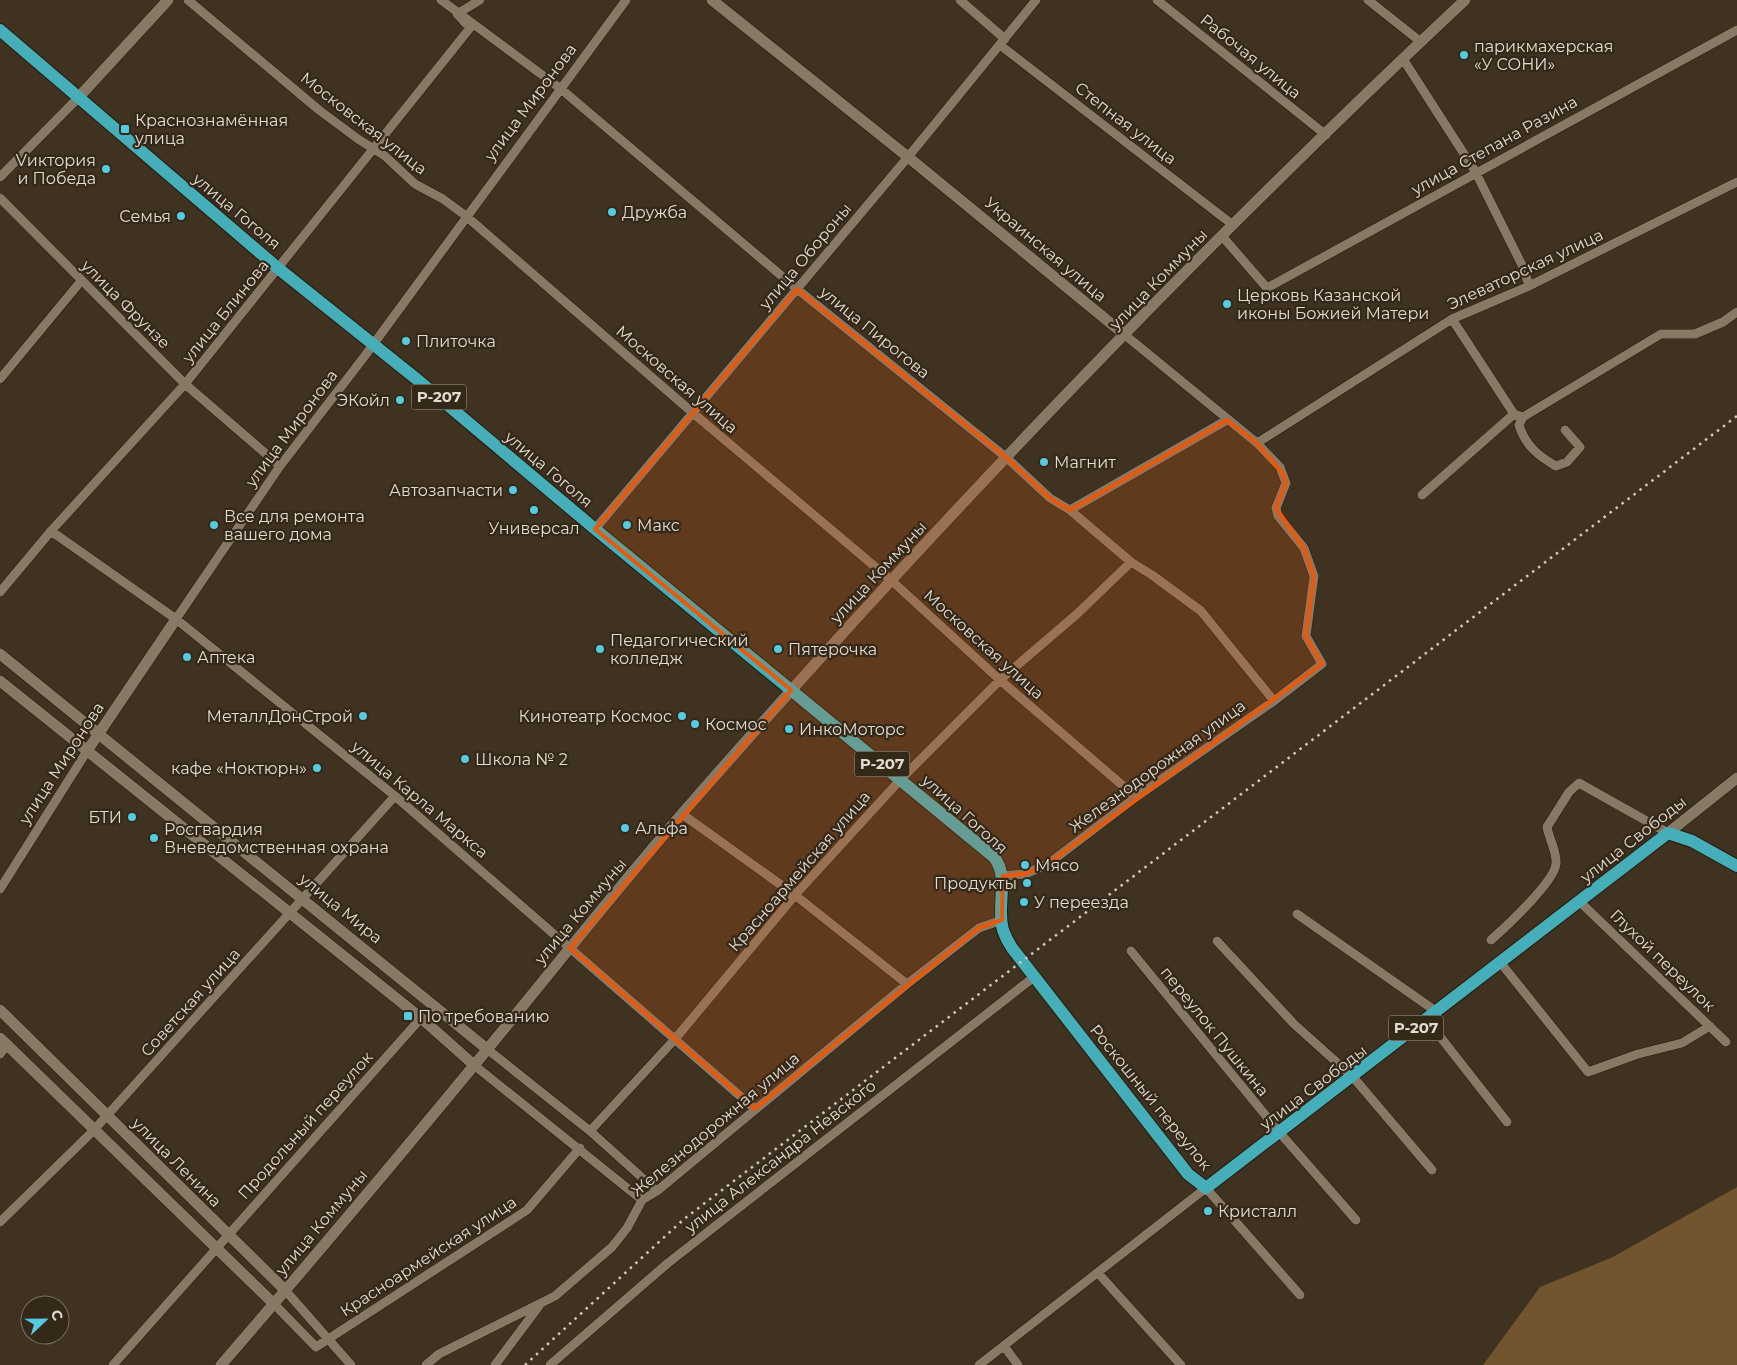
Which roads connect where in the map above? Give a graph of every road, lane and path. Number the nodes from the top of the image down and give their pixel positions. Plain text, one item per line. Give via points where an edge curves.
1 (168, 0) edge
2 (188, 0) edge
3 (441, 0) edge
4 (480, 0) edge
5 (626, 0) edge
6 (712, 0) edge
7 (960, 0) edge
8 (1036, 0) edge
9 (1156, 0) edge
10 (1368, 0) edge
11 (1465, 0) edge
12 (457, 14) junction
13 (0, 30) edge
14 (1737, 30) edge
15 (1002, 42) junction
16 (1420, 42) junction
17 (1403, 59) junction
18 (560, 89) junction
19 (78, 98) junction
20 (1326, 135) junction
21 (375, 148) junction
22 (908, 157) junction
23 (1475, 171) junction
24 (0, 177) edge
25 (1737, 182) edge
26 (0, 198) edge
27 (466, 216) junction
28 (1233, 225) junction
29 (1222, 236) junction
30 (279, 269) junction
31 (81, 281) junction
32 (1529, 286) junction
33 (797, 289) junction
34 (1737, 312) edge
35 (1452, 319) junction
36 (1125, 336) junction
37 (373, 345) junction
38 (0, 378) edge
39 (185, 384) junction
40 (693, 413) junction
41 (1518, 415) junction
42 (1227, 420) junction
43 (1565, 430) dead end
44 (1258, 443) junction
45 (1007, 458) junction
46 (280, 466) junction
47 (1422, 495) dead end
48 (1070, 510) junction
49 (595, 529) junction
50 (51, 530) junction
51 (1131, 562) junction
52 (892, 581) junction
53 (0, 592) edge
54 (176, 619) junction
55 (0, 654) edge
56 (1322, 664) joint
57 (1000, 680) junction
58 (0, 682) edge
59 (791, 690) junction
60 (1274, 701) junction
61 (98, 733) junction
62 (86, 750) junction
63 (1737, 778) edge
64 (901, 779) junction
65 (395, 796) junction
66 (1136, 797) junction
67 (682, 814) junction
68 (1668, 833) junction
69 (1737, 866) edge
70 (1003, 876) junction
71 (0, 889) edge
72 (795, 894) junction
73 (303, 898) junction
74 (1579, 901) junction
75 (291, 913) junction
76 (1297, 914) dead end
77 (1002, 920) junction
78 (1491, 940) dead end
79 (1217, 941) dead end
80 (570, 948) junction
81 (1131, 951) dead end
82 (1022, 961) joint
83 (1500, 962) junction
84 (1034, 978) junction
85 (907, 984) junction
86 (0, 1010) edge
87 (1432, 1016) junction
88 (421, 1018) junction
89 (1710, 1026) junction
90 (675, 1040) junction
91 (1726, 1042) dead end
92 (2, 1046) edge
93 (487, 1049) junction
94 (474, 1065) junction
95 (1353, 1077) junction
96 (755, 1109) junction
97 (107, 1116) junction
98 (1507, 1122) dead end
99 (93, 1131) junction
100 (590, 1131) junction
101 (1280, 1133) junction
102 (580, 1148) junction
103 (1432, 1170) dead end
104 (1206, 1188) junction
105 (657, 1191) junction
106 (642, 1200) junction
107 (1356, 1220) dead end
108 (0, 1222) edge
109 (228, 1235) junction
110 (216, 1248) junction
111 (1098, 1273) junction
112 (285, 1290) junction
113 (1300, 1295) dead end
114 (274, 1304) junction
115 (541, 1304) junction
116 (329, 1339) junction
117 (1004, 1346) junction
118 (113, 1365) edge
119 (221, 1365) edge
120 (351, 1365) edge
121 (426, 1365) edge
122 (494, 1365) edge
123 (550, 1365) edge
124 (979, 1365) edge
125 (1018, 1365) edge
126 (1181, 1365) edge

1 - 19 street
2 - 21 street, Московская улица via 318,110
3 - 12 street, улица Пирогова
4 - 12 street
5 - 18 street, улица Миронова
6 - 22 street, Украинская улица
7 - 15 street, Степная улица
8 - 15 street, улица Обороны
9 - 20 street, Рабочая улица
10 - 16 street
11 - 16 street, улица Коммуны
12 - 18 street, улица Пирогова
12 - 21 street, улица Блинова via 470,28
13 - 19 main road, улица Гоголя / Р-207
14 - 23 street, улица Степана Разина
15 - 22 street, улица Обороны
15 - 28 street, Степная улица
16 - 17 street, улица Коммуны
17 - 20 street, улица Коммуны
17 - 23 street
18 - 27 street, улица Миронова
18 - 33 street, улица Пирогова
19 - 24 street
19 - 30 main road, улица Гоголя / Р-207
20 - 28 street, улица Коммуны
21 - 27 street, Московская улица via 415,184
21 - 30 street, улица Блинова
22 - 33 street, улица Обороны
22 - 36 street, Украинская улица
23 - 29 street, улица Степана Разина via 1267,288
23 - 32 street via 1524,269
25 - 32 street, Элеваторская улица
26 - 31 street, улица Фрунзе
27 - 37 street, улица Миронова
27 - 40 street, Московская улица
28 - 29 street, улица Коммуны
29 - 36 street, улица Коммуны
30 - 37 main road, улица Гоголя / Р-207
30 - 39 street, улица Блинова
31 - 38 street
31 - 39 street, улица Фрунзе
32 - 35 street, Элеваторская улица
33 - 40 street, улица Обороны
33 - 45 street, улица Пирогова
34 - 41 street via 1695,334 1661,334
35 - 41 street
35 - 44 street, Элеваторская улица
36 - 42 street, Украинская улица
36 - 45 street, улица Коммуны
37 - 46 street, улица Миронова
37 - 49 main road, улица Гоголя / Р-207
39 - 46 street, улица Фрунзе
39 - 50 street, улица Блинова
40 - 49 street, улица Обороны
40 - 52 street, Московская улица
41 - 43 street via 1529,446 1556,466 1567,462 1580,447
41 - 47 street
42 - 44 street, Украинская улица
42 - 48 street
44 - 56 street, Украинская улица via 1284,475 1286,483 1276,508 1278,516 1304,548 1312,569 1313,589 1306,636
45 - 48 street, улица Пирогова via 1050,498
45 - 52 street, улица Коммуны
46 - 54 street, улица Миронова
48 - 51 street, улица Пирогова
49 - 59 main road, улица Гоголя / Р-207
50 - 53 street, улица Блинова
50 - 54 street, улица Карла Маркса
51 - 57 street, Красноармейская улица
51 - 60 street, улица Пирогова via 1201,611
52 - 57 street, Московская улица
52 - 59 street, улица Коммуны
54 - 61 street, улица Миронова
54 - 65 street, улица Карла Маркса
55 - 61 street, улица Мира
56 - 60 street, Железнодорожная улица
57 - 64 street, Красноармейская улица
57 - 66 street, Московская улица
58 - 62 street
59 - 64 main road, улица Гоголя / Р-207
59 - 67 street, улица Коммуны
60 - 66 street, Железнодорожная улица
61 - 62 street, улица Миронова
61 - 73 street, улица Мира
62 - 71 street, улица Миронова
62 - 75 street
63 - 68 street, улица Свободы
64 - 70 main road, улица Гоголя / Р-207 via 994,857
64 - 72 street, Красноармейская улица
65 - 73 street, Советская улица
65 - 80 street, улица Карла Маркса
66 - 70 street, Железнодорожная улица via 1048,864 1025,874
67 - 72 street
67 - 80 street, улица Коммуны
68 - 69 main road via 1692,841
68 - 74 main road, улица Свободы / Р-207
68 - 78 street via 1579,783 1547,827 1556,856 1556,866 1549,879 1513,921
70 - 77 main road, улица Гоголя
72 - 85 street
72 - 90 street, Красноармейская улица
73 - 75 street, Советская улица
73 - 93 street, улица Мира
74 - 83 main road, улица Свободы / Р-207
74 - 89 street, Глухой переулок
75 - 88 street
75 - 97 street, Советская улица
76 - 87 street
77 - 82 main road, улица Гоголя via 1006,938
77 - 85 street, Железнодорожная улица via 979,928
79 - 95 street via 1294,1024
80 - 90 street, улица Карла Маркса
80 - 93 street, улица Коммуны
81 - 101 street, переулок Пушкина
82 - 84 main road, Роскошный переулок
83 - 87 main road, улица Свободы / Р-207
83 - 89 street via 1588,1072 1682,1043
84 - 104 main road, Роскошный переулок via 1188,1174
84 - 123 street, улица Александра Невского via 668,1263
85 - 96 street, Железнодорожная улица
86 - 97 street, улица Ленина
87 - 95 main road, улица Свободы / Р-207
87 - 98 street
88 - 94 street
88 - 109 street, Продольный переулок
89 - 91 street, Глухой переулок
90 - 96 street, улица Карла Маркса
90 - 100 street, Красноармейская улица
92 - 99 street
93 - 94 street, улица Коммуны
93 - 100 street, улица Мира
94 - 102 street
94 - 112 street, улица Коммуны
95 - 101 main road, улица Свободы / Р-207
95 - 103 street
96 - 105 street, Железнодорожная улица
97 - 99 street, Советская улица
97 - 109 street, улица Ленина
99 - 108 street, Советская улица
99 - 110 street
100 - 105 street, улица Мира
101 - 104 main road, улица Свободы / Р-207
101 - 107 street, переулок Пушкина
102 - 106 street
102 - 116 street, Красноармейская улица via 527,1210
104 - 111 street, улица Свободы
104 - 113 street, Роскошный переулок
105 - 106 street, Железнодорожная улица
106 - 115 street, Железнодорожная улица via 612,1247 555,1296
109 - 110 street, Продольный переулок
109 - 112 street, улица Ленина
110 - 114 street
110 - 118 street, Продольный переулок
111 - 117 street, улица Свободы
111 - 126 street
112 - 114 street, улица Коммуны
112 - 116 street, улица Ленина
114 - 116 street via 316,1347
114 - 119 street, улица Коммуны
115 - 121 street, Железнодорожная улица via 439,1354
115 - 122 street
116 - 120 street, улица Ленина
117 - 124 street, улица Свободы
117 - 125 street

